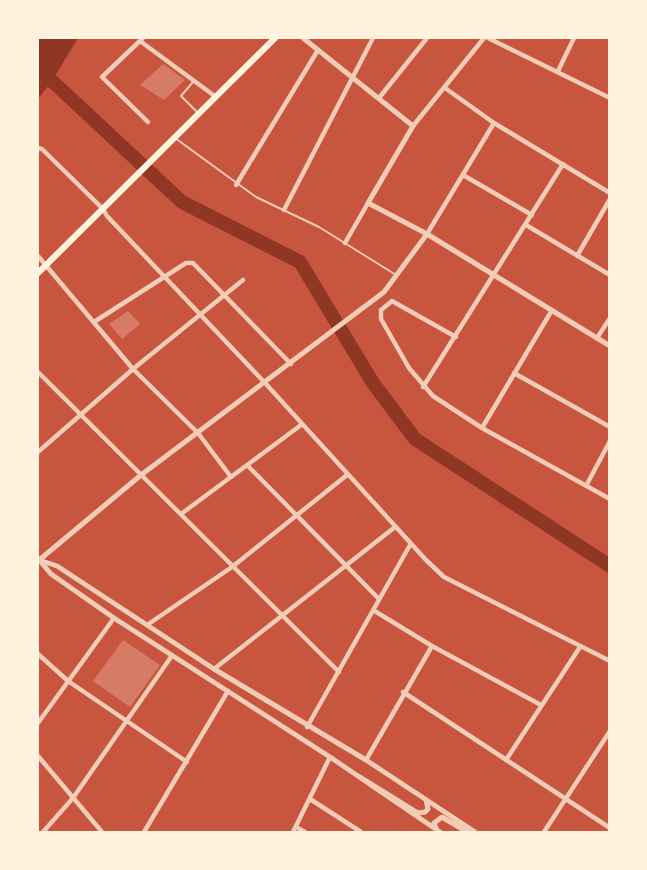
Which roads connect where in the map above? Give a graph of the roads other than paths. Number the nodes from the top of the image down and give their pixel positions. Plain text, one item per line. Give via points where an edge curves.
1 (275, 38) edge
2 (303, 38) edge
3 (373, 38) edge
4 (427, 38) edge
5 (486, 38) edge
6 (574, 38) edge
7 (141, 39) edge
8 (318, 50) junction
9 (558, 71) junction
10 (355, 77) junction
11 (194, 81) junction
12 (445, 88) junction
13 (216, 97) junction
14 (380, 98) junction
15 (609, 98) edge
16 (199, 114) junction
17 (148, 122) dead end
18 (494, 123) junction
19 (413, 126) junction
20 (173, 140) junction
21 (40, 148) edge
22 (563, 164) junction
23 (463, 175) junction
24 (236, 185) junction
25 (609, 193) edge
26 (609, 199) edge
27 (368, 203) junction
28 (103, 209) junction
29 (284, 210) junction
30 (532, 215) junction
31 (525, 225) junction
32 (426, 234) junction
33 (345, 243) junction
34 (38, 256) edge
35 (577, 256) junction
36 (46, 264) junction
37 (38, 273) edge
38 (609, 275) edge
39 (399, 276) junction
40 (165, 277) junction
41 (494, 277) junction
42 (243, 280) dead end
43 (224, 297) junction
44 (552, 310) junction
45 (200, 315) junction
46 (609, 318) edge
47 (94, 322) junction
48 (456, 337) junction
49 (597, 338) junction
50 (609, 346) edge
51 (291, 364) junction
52 (132, 369) junction
53 (38, 372) edge
54 (514, 373) junction
55 (266, 384) junction
56 (423, 387) junction
57 (80, 415) junction
58 (302, 425) junction
59 (609, 427) edge
60 (482, 428) junction
61 (198, 433) junction
62 (609, 441) edge
63 (38, 452) edge
64 (248, 466) junction
65 (141, 475) junction
66 (347, 475) junction
67 (231, 477) junction
68 (586, 486) junction
69 (609, 499) edge
70 (181, 514) junction
71 (296, 517) junction
72 (395, 527) junction
73 (410, 545) junction
74 (38, 560) edge
75 (232, 567) junction
76 (346, 567) junction
77 (378, 598) junction
78 (373, 610) junction
79 (281, 616) junction
80 (114, 618) junction
81 (147, 625) junction
82 (432, 646) junction
83 (580, 646) junction
84 (38, 654) edge
85 (171, 657) junction
86 (609, 661) edge
87 (214, 669) junction
88 (339, 672) junction
89 (68, 681) junction
90 (228, 691) junction
91 (403, 692) junction
92 (541, 705) junction
93 (38, 723) edge
94 (126, 723) junction
95 (307, 727) junction
96 (609, 730) edge
97 (38, 756) edge
98 (330, 757) junction
99 (366, 760) junction
100 (506, 760) junction
101 (187, 762) junction
102 (348, 771) junction
103 (73, 798) junction
104 (565, 799) junction
105 (310, 800) junction
106 (426, 800) junction
107 (296, 827) junction
108 (609, 828) edge
109 (43, 832) edge
110 (102, 832) edge
111 (144, 832) edge
112 (293, 832) edge
113 (305, 832) edge
114 (361, 832) edge
115 (439, 832) edge
116 (467, 832) edge
117 (475, 832) edge
118 (544, 832) edge

1 - 13 main road
2 - 8 street
3 - 10 street
4 - 14 street
5 - 9 street
5 - 12 street
6 - 9 street
7 - 11 street
7 - 17 street via 102,77
8 - 10 street
8 - 24 street
9 - 15 street
10 - 14 street
10 - 29 street
11 - 13 street
11 - 16 lane via 181,96
12 - 18 street
12 - 19 street
13 - 16 main road
14 - 19 street
16 - 20 main road
18 - 22 street
18 - 23 street
19 - 27 street
20 - 24 lane
20 - 28 main road
21 - 28 street
22 - 25 street
22 - 30 street
23 - 30 street
23 - 32 street
24 - 29 lane
26 - 35 street
27 - 32 street
27 - 33 street
28 - 36 main road
28 - 40 street
29 - 33 lane
30 - 31 street
31 - 35 street
31 - 41 street
32 - 39 street
32 - 41 street
33 - 39 lane
34 - 36 street
35 - 38 street
36 - 37 main road
36 - 47 street
39 - 51 street via 371,303
40 - 43 street via 186,263 196,266
40 - 45 street
40 - 47 street
41 - 44 street
41 - 48 street
42 - 43 street
43 - 45 street
43 - 51 street
44 - 49 street
44 - 54 street
45 - 52 street
45 - 55 street
46 - 49 street
47 - 52 street
48 - 56 street
48 - 56 street via 392,301 381,310 381,319
49 - 50 street
51 - 55 street
52 - 57 street
52 - 61 street
53 - 57 street
54 - 59 street
54 - 60 street
55 - 58 street
55 - 61 street
56 - 60 street
57 - 63 street
57 - 65 street
58 - 64 street
58 - 66 street
60 - 68 street
61 - 65 street
61 - 67 street
62 - 68 street
64 - 67 street
64 - 71 street
65 - 70 street
65 - 74 street
66 - 71 street
66 - 72 street
67 - 70 street
68 - 69 street
70 - 75 street
71 - 75 street
71 - 76 street
72 - 73 street
72 - 76 street
73 - 77 street
73 - 83 street via 444,577
74 - 80 street via 51,574
74 - 81 street via 57,566
75 - 79 street
75 - 81 street
76 - 77 street
76 - 79 street
77 - 78 street
78 - 82 street
78 - 88 street
79 - 87 street
79 - 88 street
80 - 85 street
80 - 89 street
81 - 87 street
82 - 91 street
82 - 92 street
83 - 86 street
83 - 92 street
84 - 89 street
85 - 90 street
85 - 94 street
87 - 95 street
88 - 95 street
89 - 93 street
89 - 94 street
90 - 98 street
90 - 101 street
91 - 99 street
91 - 100 street
92 - 100 street
94 - 101 street
94 - 103 street
95 - 99 street
96 - 104 street
97 - 103 street
98 - 102 street
98 - 105 street
99 - 106 street
100 - 104 street
101 - 111 street
102 - 106 street via 418,813 428,808
102 - 115 street
103 - 109 street
103 - 110 street
104 - 108 street
104 - 118 street
105 - 107 street
105 - 114 street
106 - 117 street
107 - 112 street
107 - 113 street
115 - 116 street via 434,823 442,817

